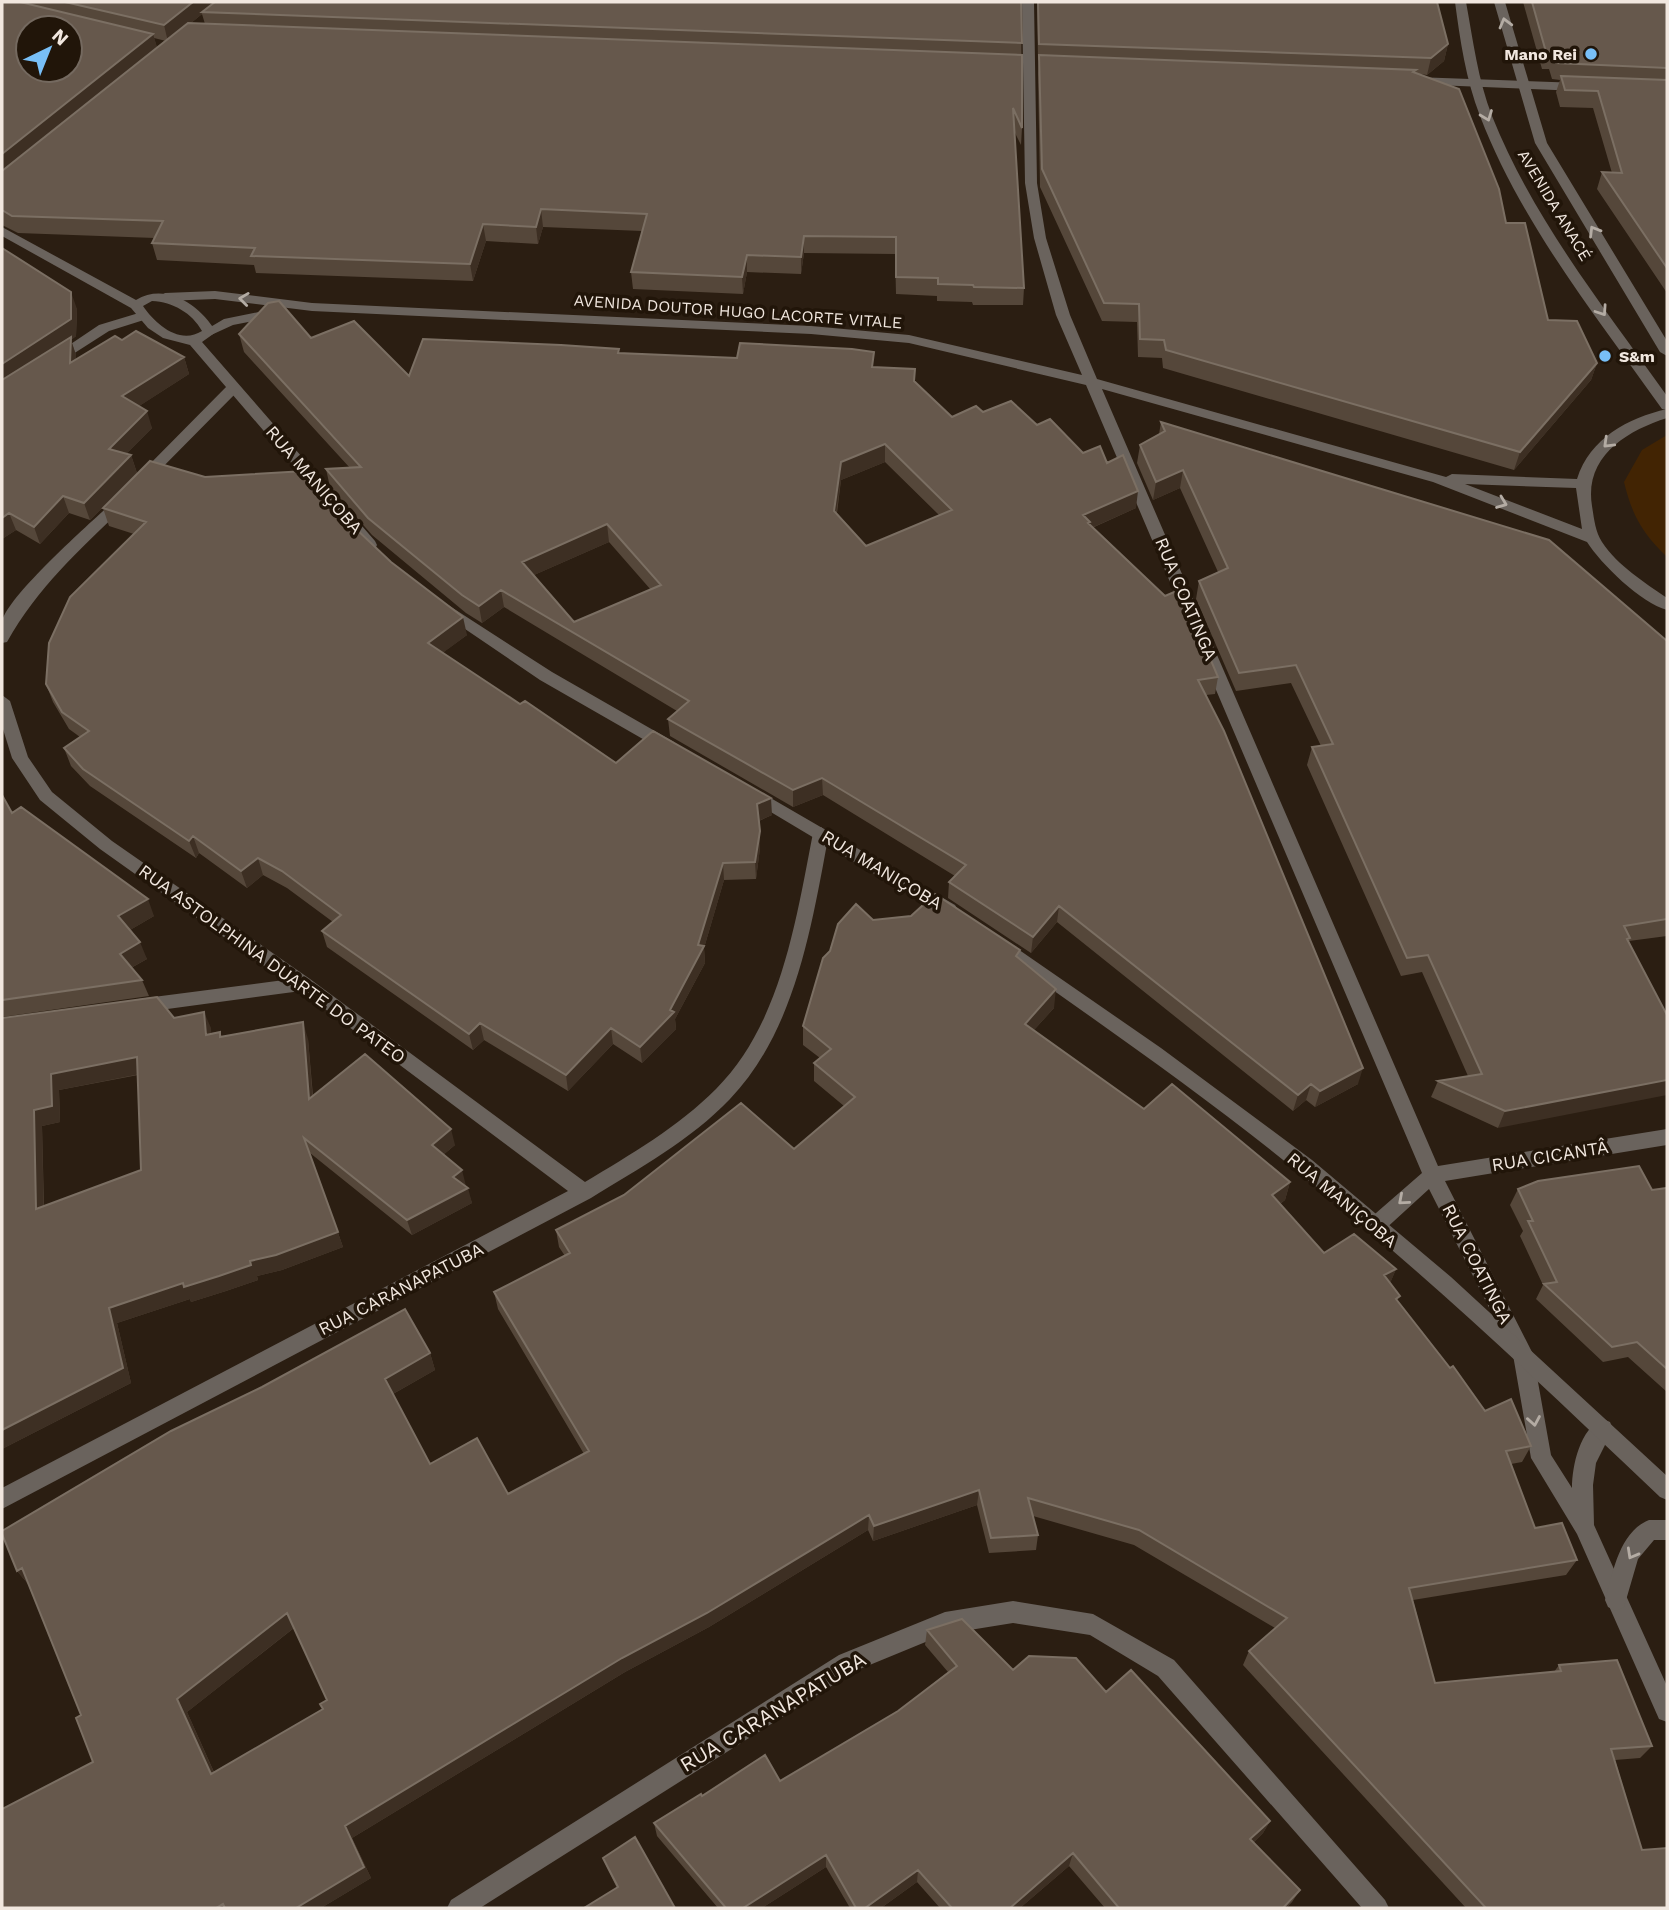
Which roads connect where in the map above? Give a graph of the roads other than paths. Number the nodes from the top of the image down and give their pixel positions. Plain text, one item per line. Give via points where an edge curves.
1 (1028, 2) edge
2 (1461, 2) edge
3 (1500, 2) edge
4 (1022, 67) junction
5 (1042, 68) edge
6 (1406, 81) edge
7 (1476, 83) junction
8 (1522, 85) junction
9 (1588, 87) edge
10 (2, 230) edge
11 (166, 297) junction
12 (312, 307) junction
13 (139, 311) junction
14 (202, 337) junction
15 (1667, 352) edge
16 (36, 372) edge
17 (1093, 382) junction
18 (233, 388) junction
19 (1667, 406) edge
20 (1667, 413) edge
21 (1438, 479) junction
22 (1584, 484) junction
23 (1592, 538) junction
24 (384, 557) edge
25 (430, 597) edge
26 (1667, 605) edge
27 (3, 630) edge
28 (2, 701) edge
29 (689, 757) edge
30 (737, 785) edge
31 (821, 832) junction
32 (968, 922) edge
33 (990, 937) edge
34 (304, 984) junction
35 (117, 1009) edge
36 (1667, 1137) edge
37 (1432, 1175) junction
38 (584, 1192) junction
39 (1375, 1226) junction
40 (1523, 1353) junction
41 (1603, 1429) junction
42 (1667, 1490) edge
43 (2, 1499) edge
44 (1584, 1527) junction
45 (1667, 1530) edge
46 (1616, 1600) junction
47 (1667, 1711) edge
48 (459, 1908) edge
49 (1377, 1908) edge

1 - 4 street, RUA COATINGA
2 - 7 street, AVENIDA ANACÉ
8 -> 3 street, AVENIDA ANACÉ
4 - 5 street
4 - 17 street, RUA COATINGA via 1040,238 1063,315
6 - 7 street
7 - 8 street
7 -> 19 street, AVENIDA ANACÉ via 1509,167
8 - 9 street
15 -> 8 street, AVENIDA ANACÉ via 1541,143
10 - 13 street
12 -> 11 street, AVENIDA DOUTOR HUGO LACORTE VITALE via 215,295
11 - 13 street, AVENIDA DOUTOR HUGO LACORTE VITALE via 150,297
11 - 14 street, RUA MANIÇOBA via 203,320
12 - 14 street, AVENIDA DOUTOR HUGO LACORTE VITALE via 229,322
12 - 17 street, AVENIDA DOUTOR HUGO LACORTE VITALE via 811,330 909,339
13 - 14 street via 178,339
13 - 16 street
14 - 18 street, RUA MANIÇOBA
17 - 21 street, AVENIDA DOUTOR HUGO LACORTE VITALE
17 - 37 street, RUA COATINGA
18 - 24 street, RUA MANIÇOBA
18 - 27 street via 33,590
20 -> 22 street via 1645,419 1609,439 1586,467
21 - 22 street, AVENIDA DOUTOR HUGO LACORTE VITALE
21 -> 23 street, AVENIDA DOUTOR HUGO LACORTE VITALE
22 - 23 street via 1582,501
23 - 26 street via 1624,575
25 - 29 street via 546,676
28 - 34 street, RUA ASTOLPHINA DUARTE DO PATEO via 20,758 46,796 106,845
30 - 31 street, RUA MANIÇOBA
31 - 32 street, RUA MANIÇOBA
31 - 38 street, RUA CARANAPATUBA via 790,968 763,1040 724,1093 655,1149
33 - 39 street, RUA MANIÇOBA via 1151,1051
34 - 35 street
34 - 38 street, RUA ASTOLPHINA DUARTE DO PATEO
36 - 37 street, RUA CICANTÂ
37 -> 39 street
37 - 40 street, RUA COATINGA
38 - 43 street, RUA CARANAPATUBA
39 - 40 street, RUA MANIÇOBA
40 - 41 street, RUA MANIÇOBA
40 -> 44 street via 1541,1458
41 - 42 street, RUA MANIÇOBA
41 - 44 street via 1591,1445 1581,1476
44 - 46 street
45 -> 46 street via 1648,1530 1629,1554
46 - 47 street
48 - 49 street, RUA CARANAPATUBA via 847,1663 945,1623 1013,1612 1093,1625 1166,1668

